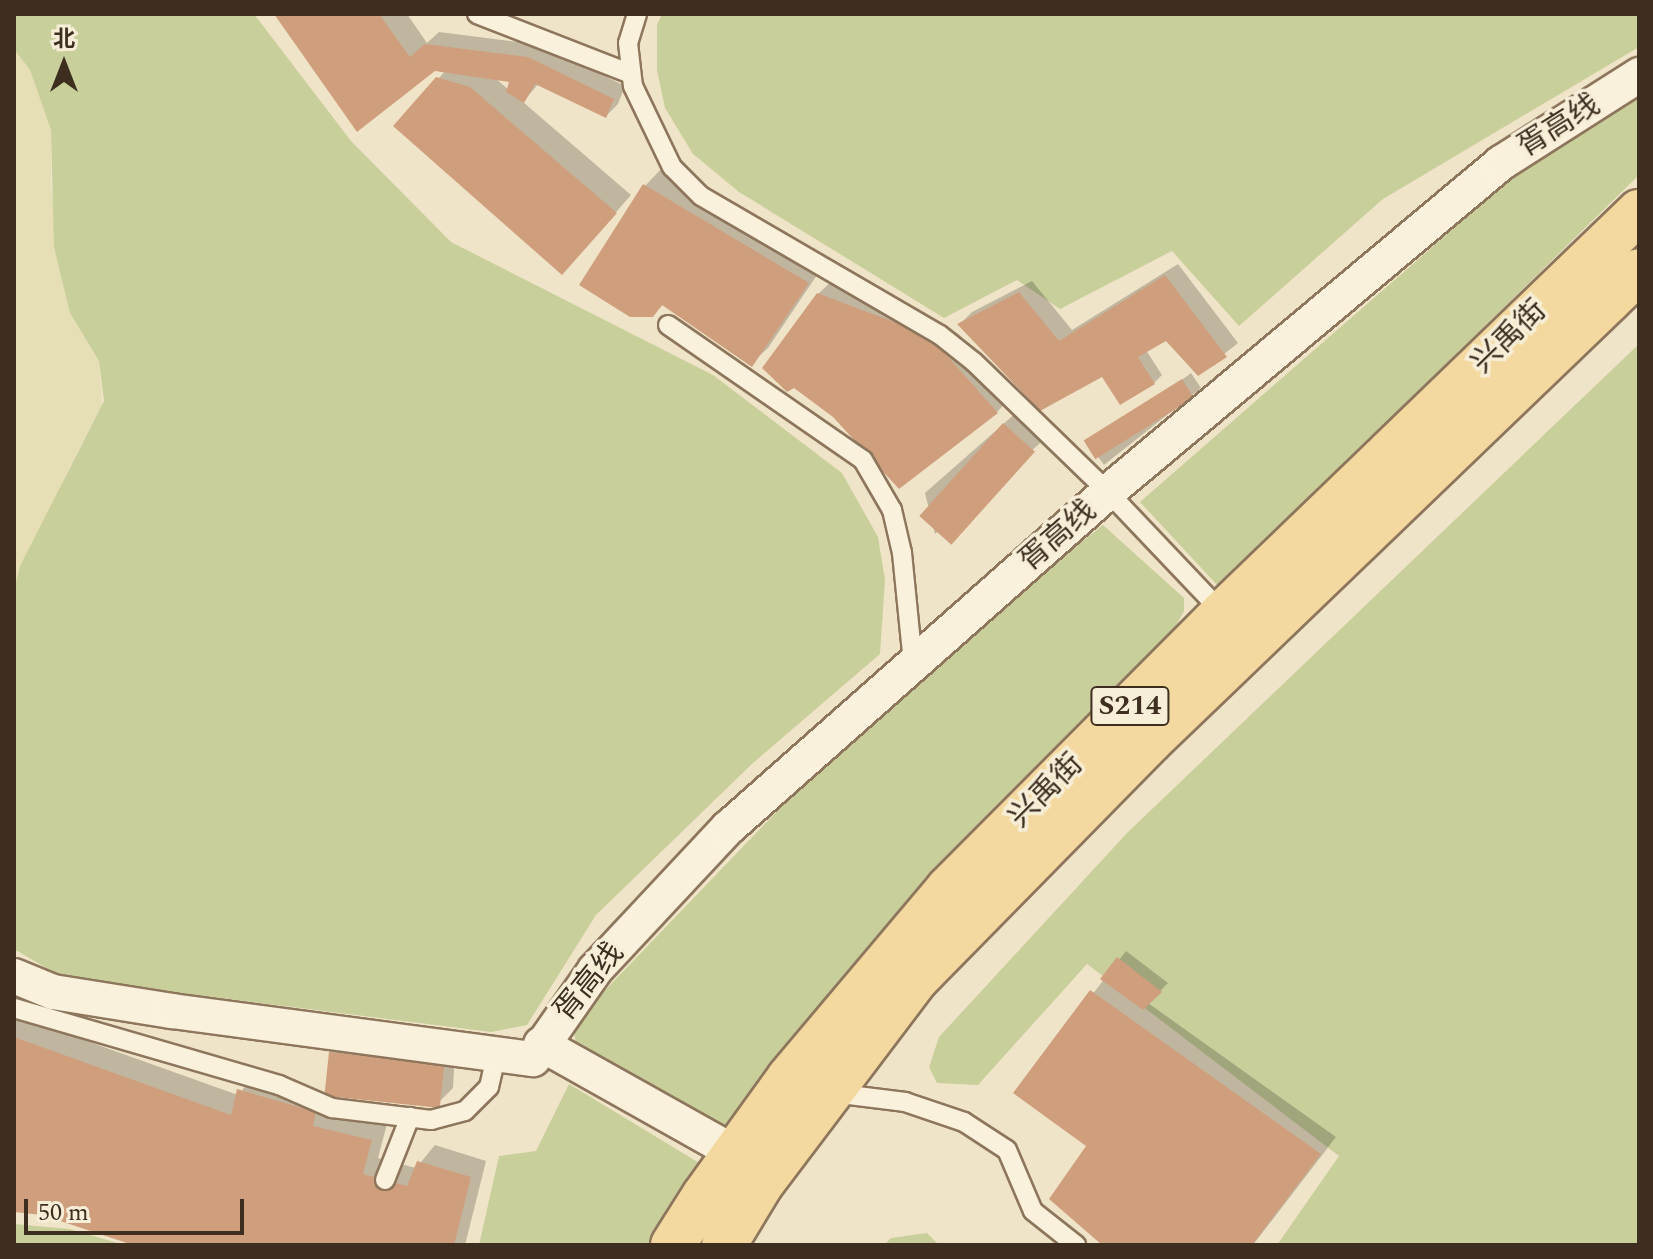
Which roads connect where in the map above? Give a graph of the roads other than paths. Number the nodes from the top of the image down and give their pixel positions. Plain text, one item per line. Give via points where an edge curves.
1 (477, 14) edge
2 (637, 14) edge
3 (631, 74) junction
4 (1639, 75) edge
5 (1639, 212) edge
6 (1639, 271) edge
7 (668, 325) dead end
8 (1108, 492) junction
9 (1223, 613) junction
10 (913, 664) junction
11 (14, 976) edge
12 (14, 1008) edge
13 (537, 1051) junction
14 (497, 1053) junction
15 (830, 1093) junction
16 (410, 1117) junction
17 (735, 1153) junction
18 (385, 1180) dead end
19 (673, 1245) edge
20 (724, 1245) edge
21 (1076, 1245) edge

1 - 3 lane
2 - 3 lane via 628,43
3 - 8 lane via 672,167 701,196 940,335
4 - 8 street, 胥高线 via 1501,163
5 - 9 main road, 兴禹街 / S214
6 - 15 main road, 兴禹街 / S214 via 1014,877 916,979
7 - 10 lane via 863,460 892,510 902,553
8 - 9 lane
8 - 10 street, 胥高线
9 - 17 main road, 兴禹街 / S214 via 948,889 789,1078
10 - 13 street, 胥高线 via 728,828 595,970
11 - 14 street via 53,992 172,1011
12 - 16 lane via 279,1085 332,1108
13 - 14 street
13 - 17 street
14 - 16 lane via 489,1087 465,1111 431,1120
15 - 20 main road, 兴禹街 / S214 via 761,1184
15 - 21 lane via 905,1102 964,1122 1007,1150 1033,1211
16 - 18 lane
17 - 19 main road, 兴禹街 / S214

